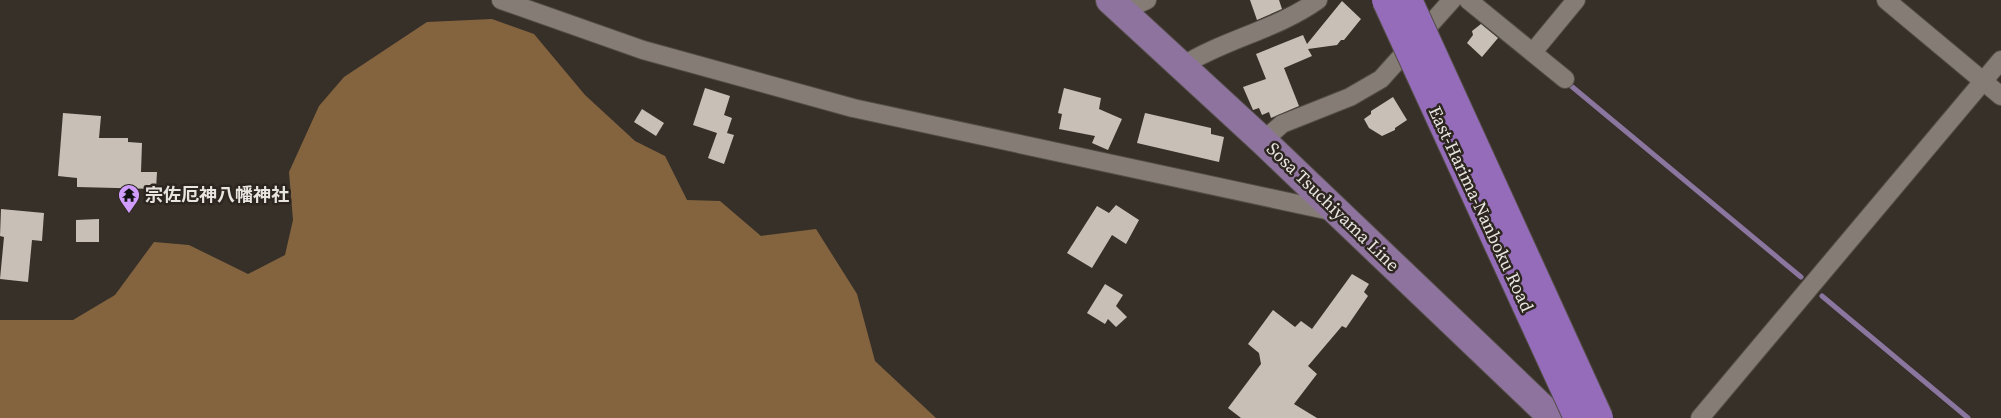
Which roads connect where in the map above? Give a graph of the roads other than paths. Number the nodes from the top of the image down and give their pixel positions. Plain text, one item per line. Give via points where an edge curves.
1 (501, 0) edge
2 (1147, 0) edge
3 (1318, 0) edge
4 (1386, 0) edge
5 (1408, 0) edge
6 (1452, 0) edge
7 (1468, 0) edge
8 (1576, 0) edge
9 (1886, 0) edge
10 (1116, 6) edge
11 (1533, 52) junction
12 (2001, 60) edge
13 (1182, 66) junction
14 (1565, 79) dead end
15 (1983, 81) junction
16 (2001, 96) edge
17 (1263, 141) junction
18 (1337, 212) junction
19 (1552, 418) edge
20 (1578, 418) edge
21 (1599, 418) edge
22 (1700, 418) edge

1 - 18 street via 643,50 853,108
2 - 10 street
3 - 13 street via 1297,15 1200,55
4 - 20 highway, East-Harima-Nanboku Road, bridge
5 - 21 highway, East-Harima-Nanboku Road, bridge
6 - 17 street via 1381,79 1350,97 1282,124
7 - 11 street
8 - 11 street
9 - 15 street
10 - 13 main road, Sosa Tsuchiyama Line
11 - 14 street
12 - 15 street
13 - 17 main road, Sosa Tsuchiyama Line
15 - 16 street
15 - 22 street
17 - 18 main road, Sosa Tsuchiyama Line
18 - 19 main road, Sosa Tsuchiyama Line

